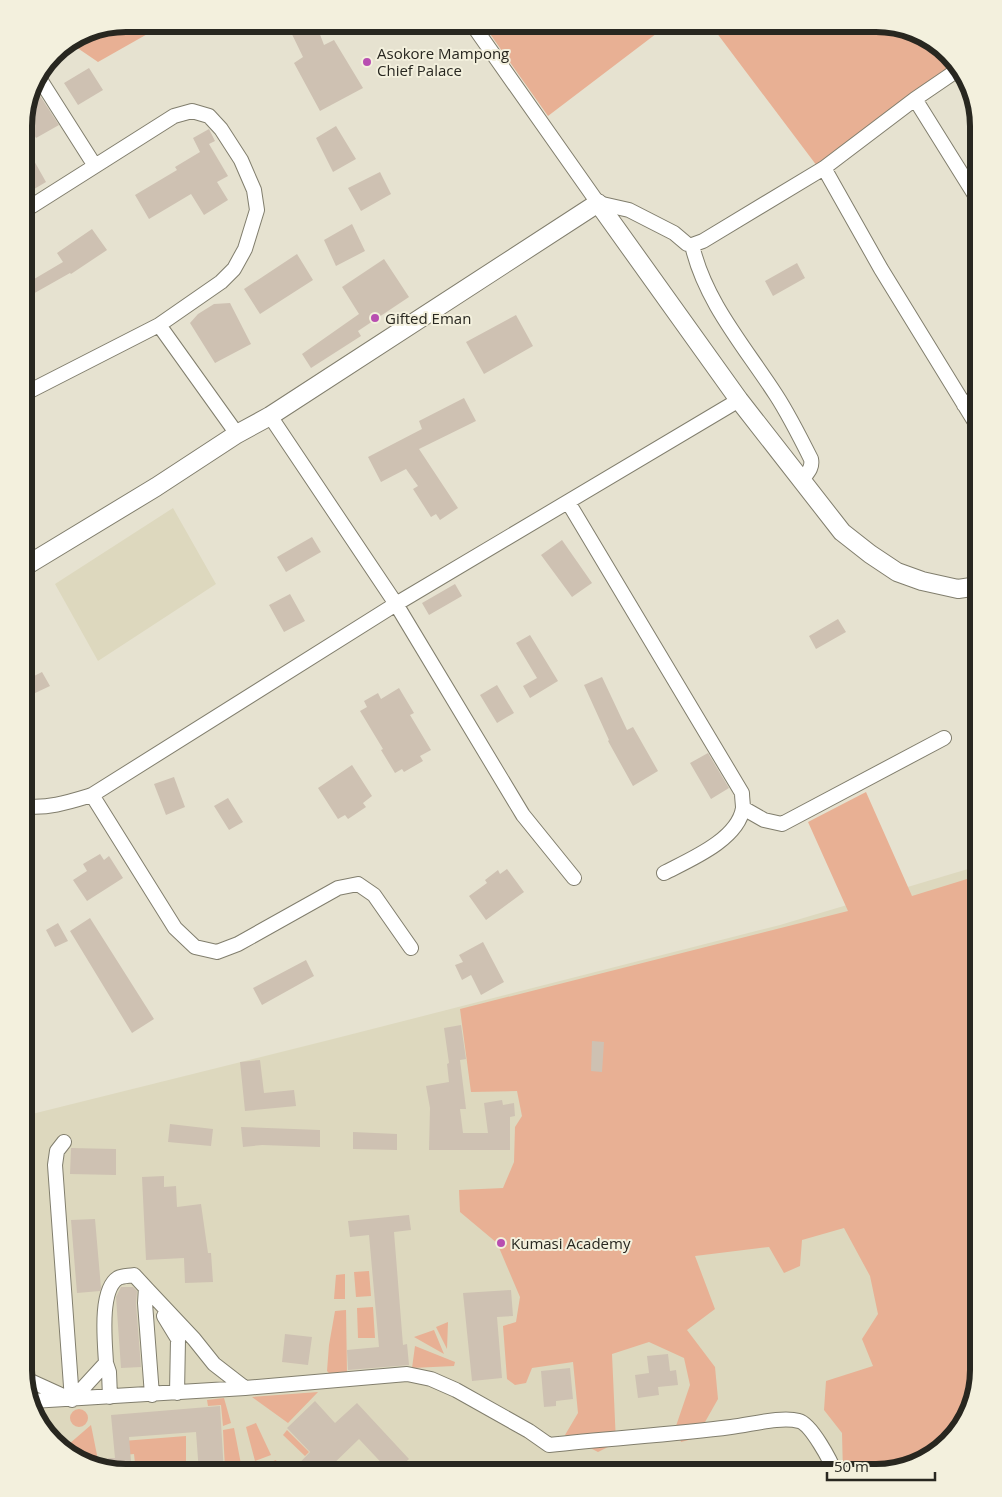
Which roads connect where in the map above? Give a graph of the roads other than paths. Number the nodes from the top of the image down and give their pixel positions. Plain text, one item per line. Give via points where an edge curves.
1 (478, 33) edge
2 (953, 74) edge
3 (43, 83) edge
4 (915, 99) junction
5 (95, 166) junction
6 (824, 168) junction
7 (970, 187) edge
8 (598, 203) junction
9 (33, 205) edge
10 (692, 246) junction
11 (159, 325) junction
12 (33, 390) edge
13 (739, 400) junction
14 (970, 401) edge
15 (964, 405) junction
16 (970, 414) edge
17 (270, 416) junction
18 (237, 434) junction
19 (802, 480) junction
20 (568, 502) junction
21 (33, 562) edge
22 (970, 587) edge
23 (396, 604) junction
24 (944, 738) dead end
25 (92, 795) junction
26 (32, 807) edge
27 (742, 808) junction
28 (664, 874) dead end
29 (574, 878) dead end
30 (411, 948) dead end
31 (64, 1142) dead end
32 (146, 1288) junction
33 (106, 1363) junction
34 (33, 1382) edge
35 (245, 1388) junction
36 (177, 1393) junction
37 (152, 1395) junction
38 (110, 1397) junction
39 (72, 1400) junction
40 (38, 1401) edge
41 (831, 1464) edge

1 - 8 street
2 - 4 street
3 - 5 street
4 - 6 street
4 - 7 street
5 - 9 street
5 - 11 street via 174,116 192,111 209,116 221,129 241,160 254,190 257,210 245,249 234,269 221,282
6 - 10 street
6 - 15 street
8 - 10 street via 629,210 674,232
8 - 13 street
8 - 17 street
10 - 19 street via 718,310 776,394 811,459 810,469
11 - 12 street
11 - 18 street
13 - 19 street
13 - 20 street
14 - 15 street
15 - 16 street
17 - 18 street
17 - 23 street
18 - 21 street
19 - 22 street via 842,532 896,572 958,589
20 - 23 street
20 - 27 street via 742,793
23 - 25 street
23 - 29 street via 523,815
24 - 27 street via 782,824 764,820
25 - 26 street via 63,804
25 - 30 street via 175,928 195,947 217,952 224,950 338,888 358,884 374,896
27 - 28 street via 738,822 728,834 712,847
31 - 39 street via 57,1152 55,1165
32 - 33 street via 134,1275 119,1278 110,1286 104,1316
32 - 35 street via 214,1364
32 - 36 street via 178,1339
32 - 37 street
33 - 38 street
33 - 39 street
34 - 39 street
35 - 36 street
35 - 41 street via 407,1374 432,1379 456,1390 548,1445 800,1421 807,1426
36 - 37 street
37 - 38 street
38 - 39 street
39 - 40 street

